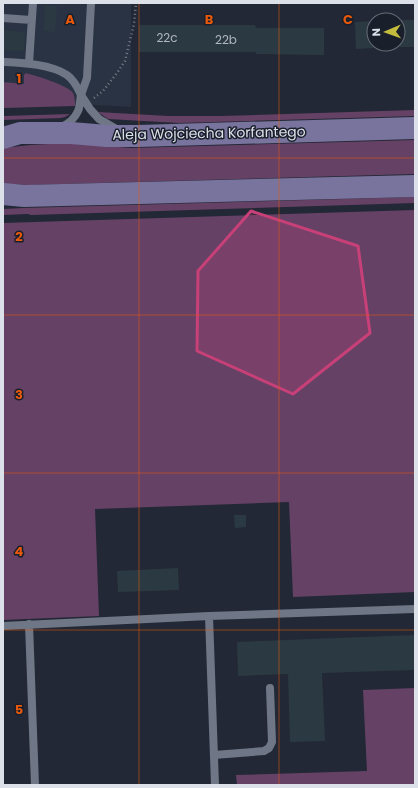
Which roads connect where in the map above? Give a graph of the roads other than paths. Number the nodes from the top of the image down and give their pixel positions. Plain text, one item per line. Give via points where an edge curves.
1 (32, 3) edge
2 (91, 3) edge
3 (3, 18) edge
4 (31, 20) junction
5 (3, 62) edge
6 (29, 64) junction
7 (81, 95) junction
8 (415, 128) edge
9 (50, 132) junction
10 (9, 133) edge
11 (138, 136) junction
12 (415, 186) edge
13 (10, 197) edge
14 (415, 609) edge
15 (208, 616) junction
16 (29, 624) junction
17 (3, 626) edge
18 (270, 688) dead end
19 (214, 755) junction
20 (35, 785) edge
21 (215, 785) edge

1 - 4 lane
2 - 7 lane via 87,78
3 - 4 lane
4 - 6 lane
5 - 6 lane
6 - 7 lane via 51,68 67,75 76,84
7 - 9 lane via 78,111 73,119 65,126
7 - 11 lane via 99,119 118,130
8 - 11 main road, Aleja Wojciecha Korfantego
9 - 10 main road, Aleja Wojciecha Korfantego
9 - 11 main road, Aleja Wojciecha Korfantego
12 - 13 main road
14 - 15 lane
15 - 16 lane
15 - 19 lane
16 - 17 lane
16 - 20 lane
18 - 19 lane via 272,742 269,748 264,751
19 - 21 lane

